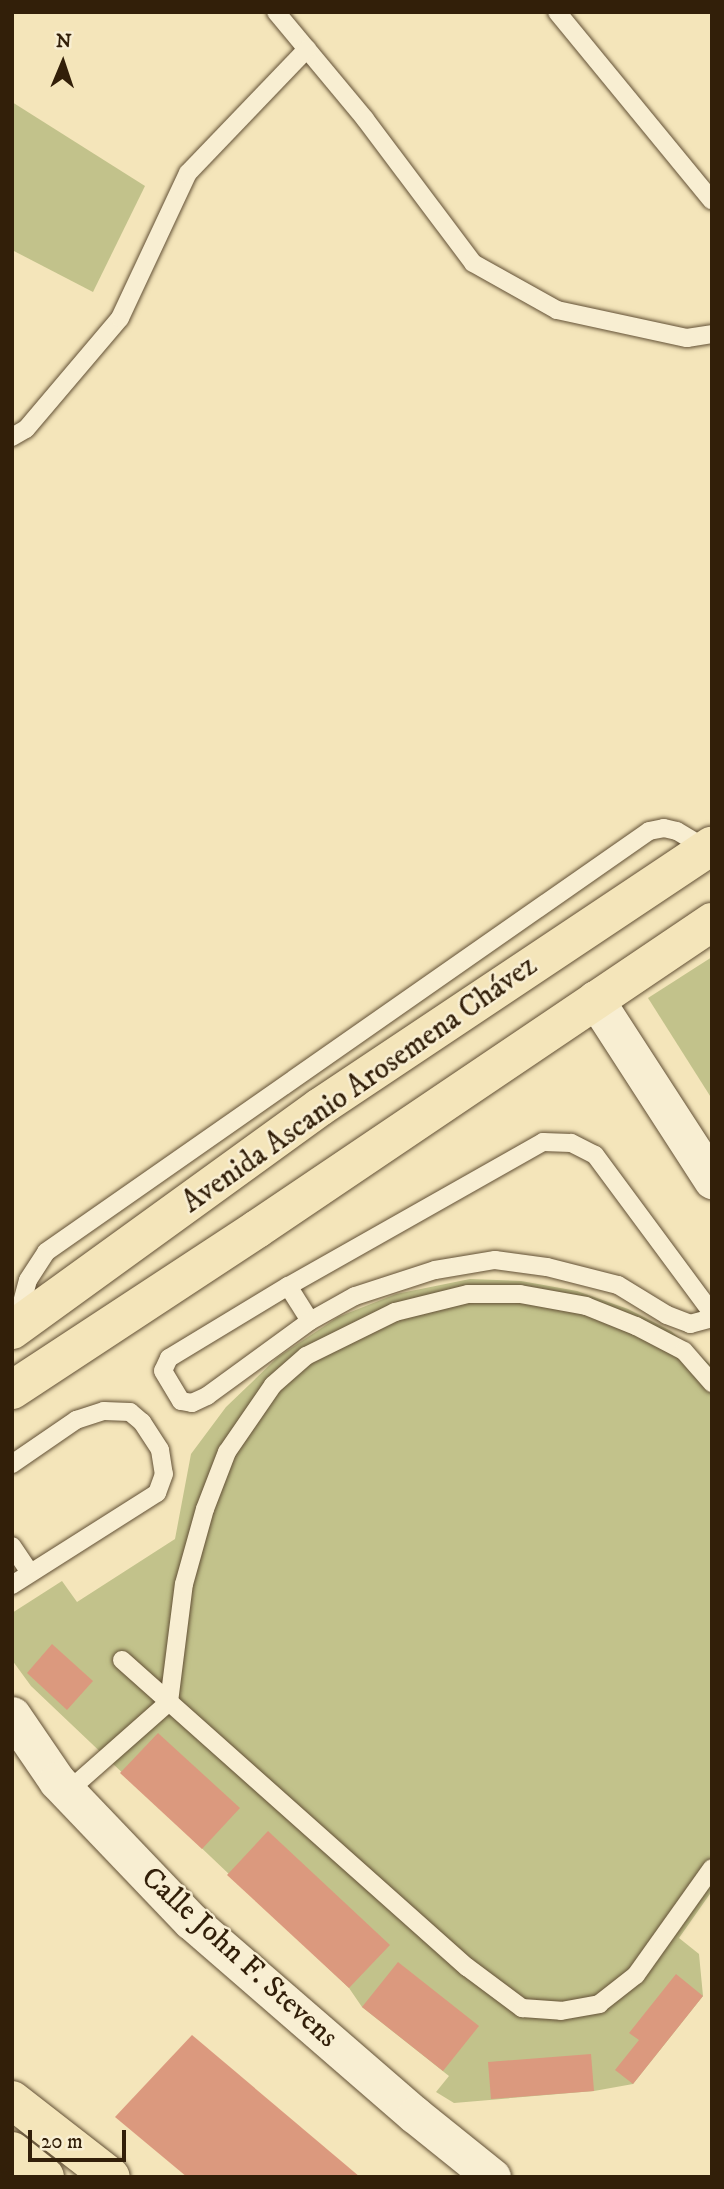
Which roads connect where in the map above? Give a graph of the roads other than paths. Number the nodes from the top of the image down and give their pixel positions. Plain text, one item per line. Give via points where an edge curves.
1 (276, 12) edge
2 (557, 12) edge
3 (307, 49) junction
4 (712, 201) edge
5 (712, 334) edge
6 (17, 428) edge
7 (710, 847) edge
8 (712, 922) edge
9 (595, 999) junction
10 (712, 1180) edge
11 (288, 1286) junction
12 (712, 1316) edge
13 (310, 1321) junction
14 (14, 1329) edge
15 (712, 1382) edge
16 (12, 1390) edge
17 (12, 1464) edge
18 (12, 1546) edge
19 (30, 1573) junction
20 (12, 1585) edge
21 (122, 1660) dead end
22 (169, 1703) junction
23 (12, 1715) edge
24 (67, 1792) junction
25 (712, 1868) edge
26 (12, 2099) edge
27 (12, 2151) edge
28 (45, 2177) edge
29 (111, 2177) edge
30 (492, 2177) edge

1 - 3 lane
2 - 4 lane
3 - 5 lane via 473,263 557,310 687,338
3 - 6 lane via 188,173 120,318
7 - 14 main road, Avenida Ascanio Arosemena Chávez via 320,1107
8 - 9 main road, Avenida Ascanio Arosemena Chávez
9 - 10 street
9 - 16 main road, Avenida Ascanio Arosemena Chávez
11 - 12 lane via 544,1142 571,1143 595,1155
11 - 13 lane
11 - 13 lane via 169,1358 163,1371 169,1383 181,1401 192,1403
12 - 13 lane via 690,1324 618,1285 495,1260 435,1270 355,1296
15 - 22 lane via 684,1351 636,1326 586,1306 520,1294 468,1294 395,1312 306,1356 273,1385 227,1452 184,1584
17 - 19 lane via 76,1420 104,1411 130,1412 160,1450 164,1475 156,1493
18 - 19 lane
19 - 20 lane
21 - 22 lane
22 - 24 lane
22 - 25 lane via 467,1967 522,2008 561,2011 599,2004 636,1975
23 - 24 street, Calle John F. Stevens
24 - 30 street, Calle John F. Stevens via 191,1921
26 - 29 main road
27 - 28 main road

